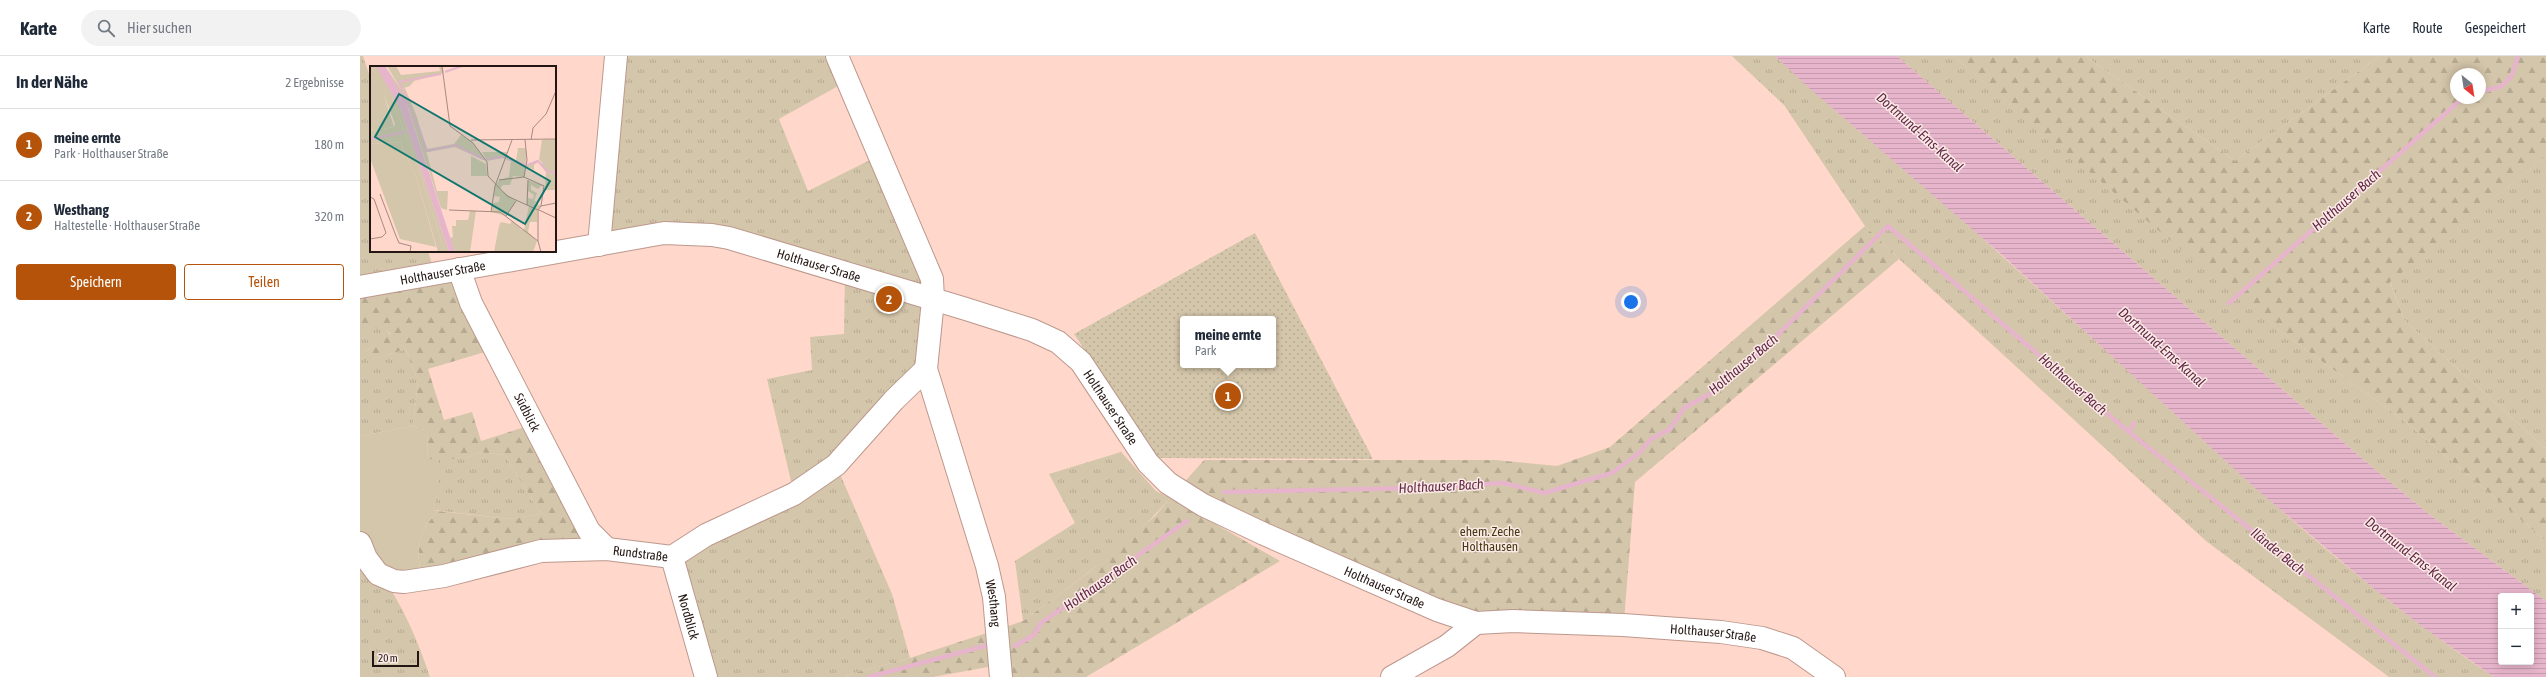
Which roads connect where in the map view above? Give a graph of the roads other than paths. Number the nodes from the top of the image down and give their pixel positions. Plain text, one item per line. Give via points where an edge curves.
1 (616, 56) edge
2 (837, 56) edge
3 (599, 245) junction
4 (459, 269) junction
5 (360, 287) edge
6 (933, 300) junction
7 (926, 369) junction
8 (360, 543) edge
9 (607, 549) junction
10 (672, 557) junction
11 (1476, 622) junction
12 (706, 677) edge
13 (1001, 677) edge
14 (1392, 677) edge
15 (1834, 677) edge

1 - 3 street
2 - 6 street, Westhang via 932,279
3 - 4 street, Holthauser Straße
3 - 6 street, Holthauser Straße via 664,234 712,235 845,272
4 - 5 street, Holthauser Straße
4 - 9 street, Südblick via 471,303 589,531
6 - 7 street, Westhang
6 - 11 street, Holthauser Straße via 1032,330 1068,349 1081,362 1111,404 1148,463 1168,483 1203,504 1437,610
7 - 10 street, Rundstraße via 836,464 794,494 706,535
7 - 13 street, Westhang via 987,566 994,597
8 - 9 street, Rundstraße via 366,558 378,574 404,582 444,576 541,551
9 - 10 street, Rundstraße
10 - 12 street, Nordblick
11 - 14 street via 1447,646
11 - 15 street, Holthauser Straße via 1513,621 1721,632 1762,638 1792,648

